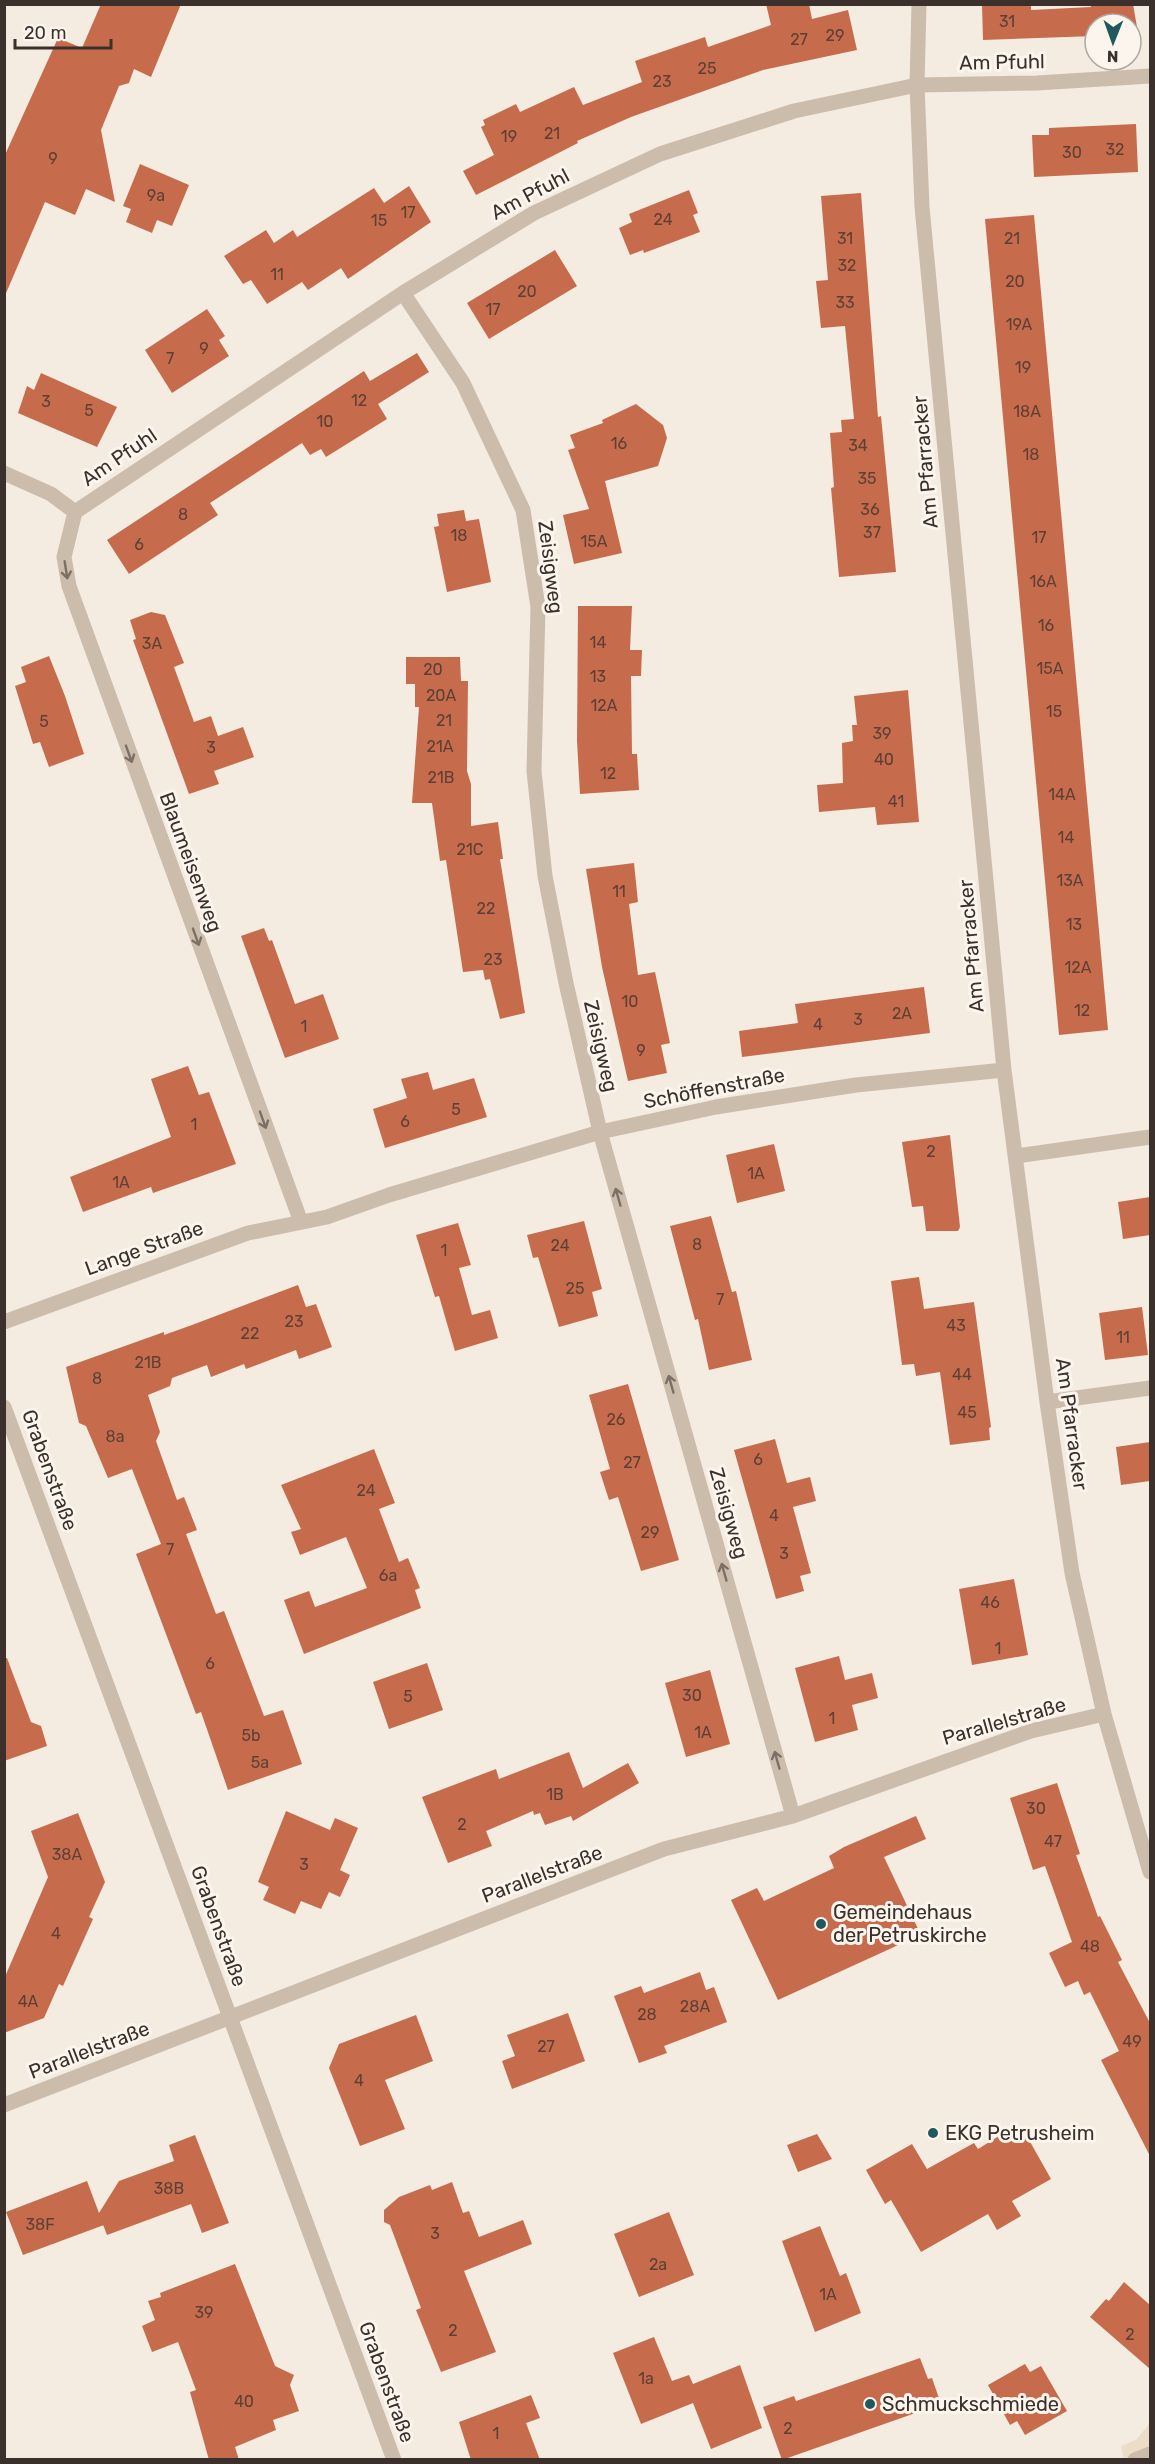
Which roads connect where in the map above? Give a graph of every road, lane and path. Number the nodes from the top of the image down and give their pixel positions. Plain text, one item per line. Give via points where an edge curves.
1 (919, 4) edge
2 (1150, 76) edge
3 (917, 85) junction
4 (403, 293) junction
5 (4, 473) edge
6 (75, 512) junction
7 (1004, 1070) junction
8 (600, 1132) junction
9 (1150, 1137) edge
10 (1016, 1156) junction
11 (301, 1222) junction
12 (4, 1322) edge
13 (1150, 1388) edge
14 (1047, 1402) junction
15 (4, 1407) edge
16 (1104, 1714) junction
17 (793, 1816) junction
18 (1150, 1872) edge
19 (231, 2018) junction
20 (4, 2104) edge
21 (1150, 2454) edge
22 (394, 2460) edge
23 (1135, 2460) edge

1 - 3 street, Am Pfarracker
2 - 3 street, Am Pfuhl
3 - 4 street, Am Pfuhl via 794,111 660,154 534,213
3 - 7 street, Am Pfarracker via 922,207
4 - 6 street, Am Pfuhl
4 - 8 street, Zeisigweg via 463,383 523,510 538,607 534,771 545,876
5 - 6 street, Am Pfuhl via 51,494
6 -> 11 street, Blaumeisenweg via 64,557 69,586
7 - 8 street, Schöffenstraße via 856,1085 751,1101
7 - 10 street, Am Pfarracker
8 - 11 street, Schöffenstraße
17 -> 8 street, Zeisigweg
9 - 10 street
10 - 14 street, Am Pfarracker
11 - 12 street, Lange Straße via 248,1233
13 - 14 street
14 - 16 street, Am Pfarracker via 1072,1574
15 - 19 street, Grabenstraße
16 - 17 street, Parallelstraße via 1031,1731
16 - 18 street, Am Pfarracker
17 - 19 street, Parallelstraße via 664,1849
19 - 20 street, Parallelstraße
19 - 22 street, Grabenstraße
21 - 23 street

